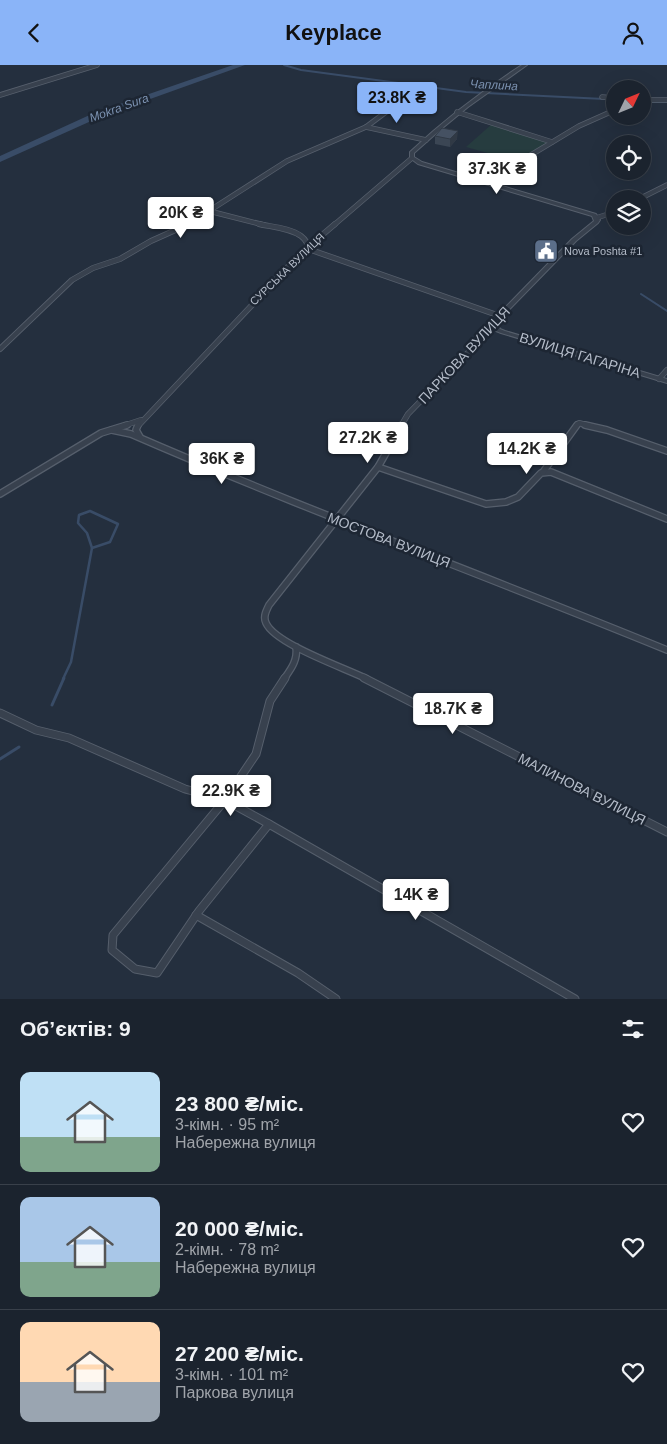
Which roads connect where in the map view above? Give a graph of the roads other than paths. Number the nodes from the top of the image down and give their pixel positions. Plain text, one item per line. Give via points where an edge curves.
1 (97, 65) edge
2 (525, 65) edge
3 (414, 91) dead end
4 (0, 95) edge
5 (602, 97) dead end
6 (606, 97) edge
7 (651, 100) edge
8 (667, 100) edge
9 (458, 113) junction
10 (606, 113) edge
11 (366, 127) junction
12 (426, 140) junction
13 (552, 142) junction
14 (412, 158) junction
15 (486, 181) junction
16 (667, 185) edge
17 (651, 193) edge
18 (209, 211) junction
19 (606, 215) edge
20 (596, 218) junction
21 (308, 247) junction
22 (500, 316) junction
23 (495, 325) junction
24 (0, 349) edge
25 (667, 370) edge
26 (659, 379) junction
27 (667, 381) edge
28 (147, 416) junction
29 (112, 430) junction
30 (142, 439) junction
31 (667, 451) edge
32 (378, 467) junction
33 (543, 472) junction
34 (0, 494) edge
35 (667, 519) edge
36 (336, 520) junction
37 (264, 617) joint
38 (296, 647) junction
39 (667, 650) edge
40 (0, 713) edge
41 (224, 800) junction
42 (268, 824) junction
43 (667, 832) edge
44 (196, 915) junction
45 (336, 999) edge
46 (575, 999) edge

1 - 4 street
2 - 9 street, СУРСЬКА ВУЛИЦЯ
3 - 11 street
5 - 6 street
7 - 8 street
9 - 12 street, СУРСЬКА ВУЛИЦЯ
9 - 13 street
10 - 13 street
11 - 12 street
11 - 18 street via 287,161
12 - 14 street, СУРСЬКА ВУЛИЦЯ via 412,153
13 - 15 street
14 - 15 street
14 - 21 street, СУРСЬКА ВУЛИЦЯ
15 - 20 street via 590,213
16 - 17 street
18 - 21 street via 300,235
18 - 24 street via 120,259 93,268 72,280
19 - 20 street, ПАРКОВА ВУЛИЦЯ
20 - 22 street, ПАРКОВА ВУЛИЦЯ via 596,222 574,240
21 - 22 street
21 - 28 street, СУРСЬКА ВУЛИЦЯ
22 - 23 street, ПАРКОВА ВУЛИЦЯ
23 - 26 street, ВУЛИЦЯ ГАГАРІНА via 503,332
23 - 32 street, ПАРКОВА ВУЛИЦЯ via 408,414
25 - 26 street
26 - 27 street, ВУЛИЦЯ ГАГАРІНА
28 - 29 street, СУРСЬКА ВУЛИЦЯ
28 - 30 street, СУРСЬКА ВУЛИЦЯ via 136,430
29 - 30 street, МОСТОВА ВУЛИЦЯ via 125,431
29 - 34 street, СУРСЬКА ВУЛИЦЯ via 87,441
30 - 36 street, МОСТОВА ВУЛИЦЯ
31 - 33 street via 579,423
32 - 33 street via 486,504 500,504 522,496
32 - 36 street, ПАРКОВА ВУЛИЦЯ
33 - 35 street via 554,473
36 - 37 street, ПАРКОВА ВУЛИЦЯ via 268,605
36 - 39 street, МОСТОВА ВУЛИЦЯ
37 - 38 street, МАЛИНОВА ВУЛИЦЯ via 271,630
38 - 41 street via 294,664 270,701 256,754
38 - 43 street, МАЛИНОВА ВУЛИЦЯ via 344,668
40 - 41 street via 36,730 69,738 128,762 185,789
41 - 42 street
41 - 44 street via 113,935 112,950 135,969 157,973
42 - 44 street
42 - 46 street
44 - 45 street via 298,973

